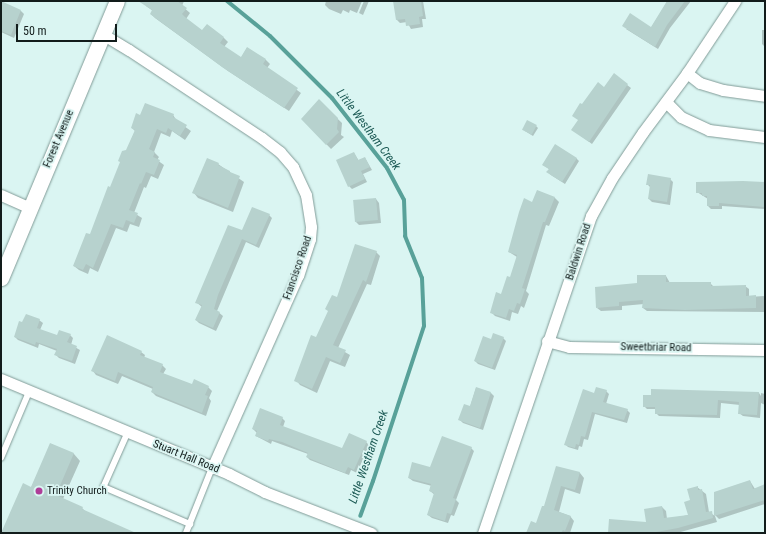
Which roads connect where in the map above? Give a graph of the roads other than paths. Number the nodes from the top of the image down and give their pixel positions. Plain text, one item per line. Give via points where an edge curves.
1 (117, 1) edge
2 (735, 1) edge
3 (104, 35) junction
4 (687, 73) junction
5 (765, 96) edge
6 (666, 102) junction
7 (765, 137) edge
8 (1, 195) edge
9 (30, 208) junction
10 (1, 278) edge
11 (548, 341) junction
12 (765, 350) edge
13 (1, 379) edge
14 (29, 392) junction
15 (128, 433) junction
16 (1, 458) edge
17 (212, 468) junction
18 (190, 524) junction
19 (186, 533) edge
20 (371, 533) edge
21 (483, 533) edge

1 - 3 main road, Forest Avenue
2 - 4 street, Baldwin Road
3 - 9 main road, Forest Avenue
3 - 17 street, Francisco Road via 280,152 293,166 306,195 311,227 310,239 298,275
4 - 5 street via 700,83 723,90
4 - 6 street, Baldwin Road
6 - 7 street via 681,117 709,130
6 - 11 street, Baldwin Road via 596,205
8 - 9 street
9 - 10 main road, Forest Avenue
11 - 12 street, Sweetbriar Road via 569,347
11 - 21 street, Baldwin Road
13 - 14 street, Stuart Hall Road
14 - 15 street, Stuart Hall Road
14 - 16 lane
15 - 17 street, Stuart Hall Road
15 - 18 lane via 104,488
17 - 18 lane
17 - 20 street, Stuart Hall Road via 265,492
18 - 19 lane

